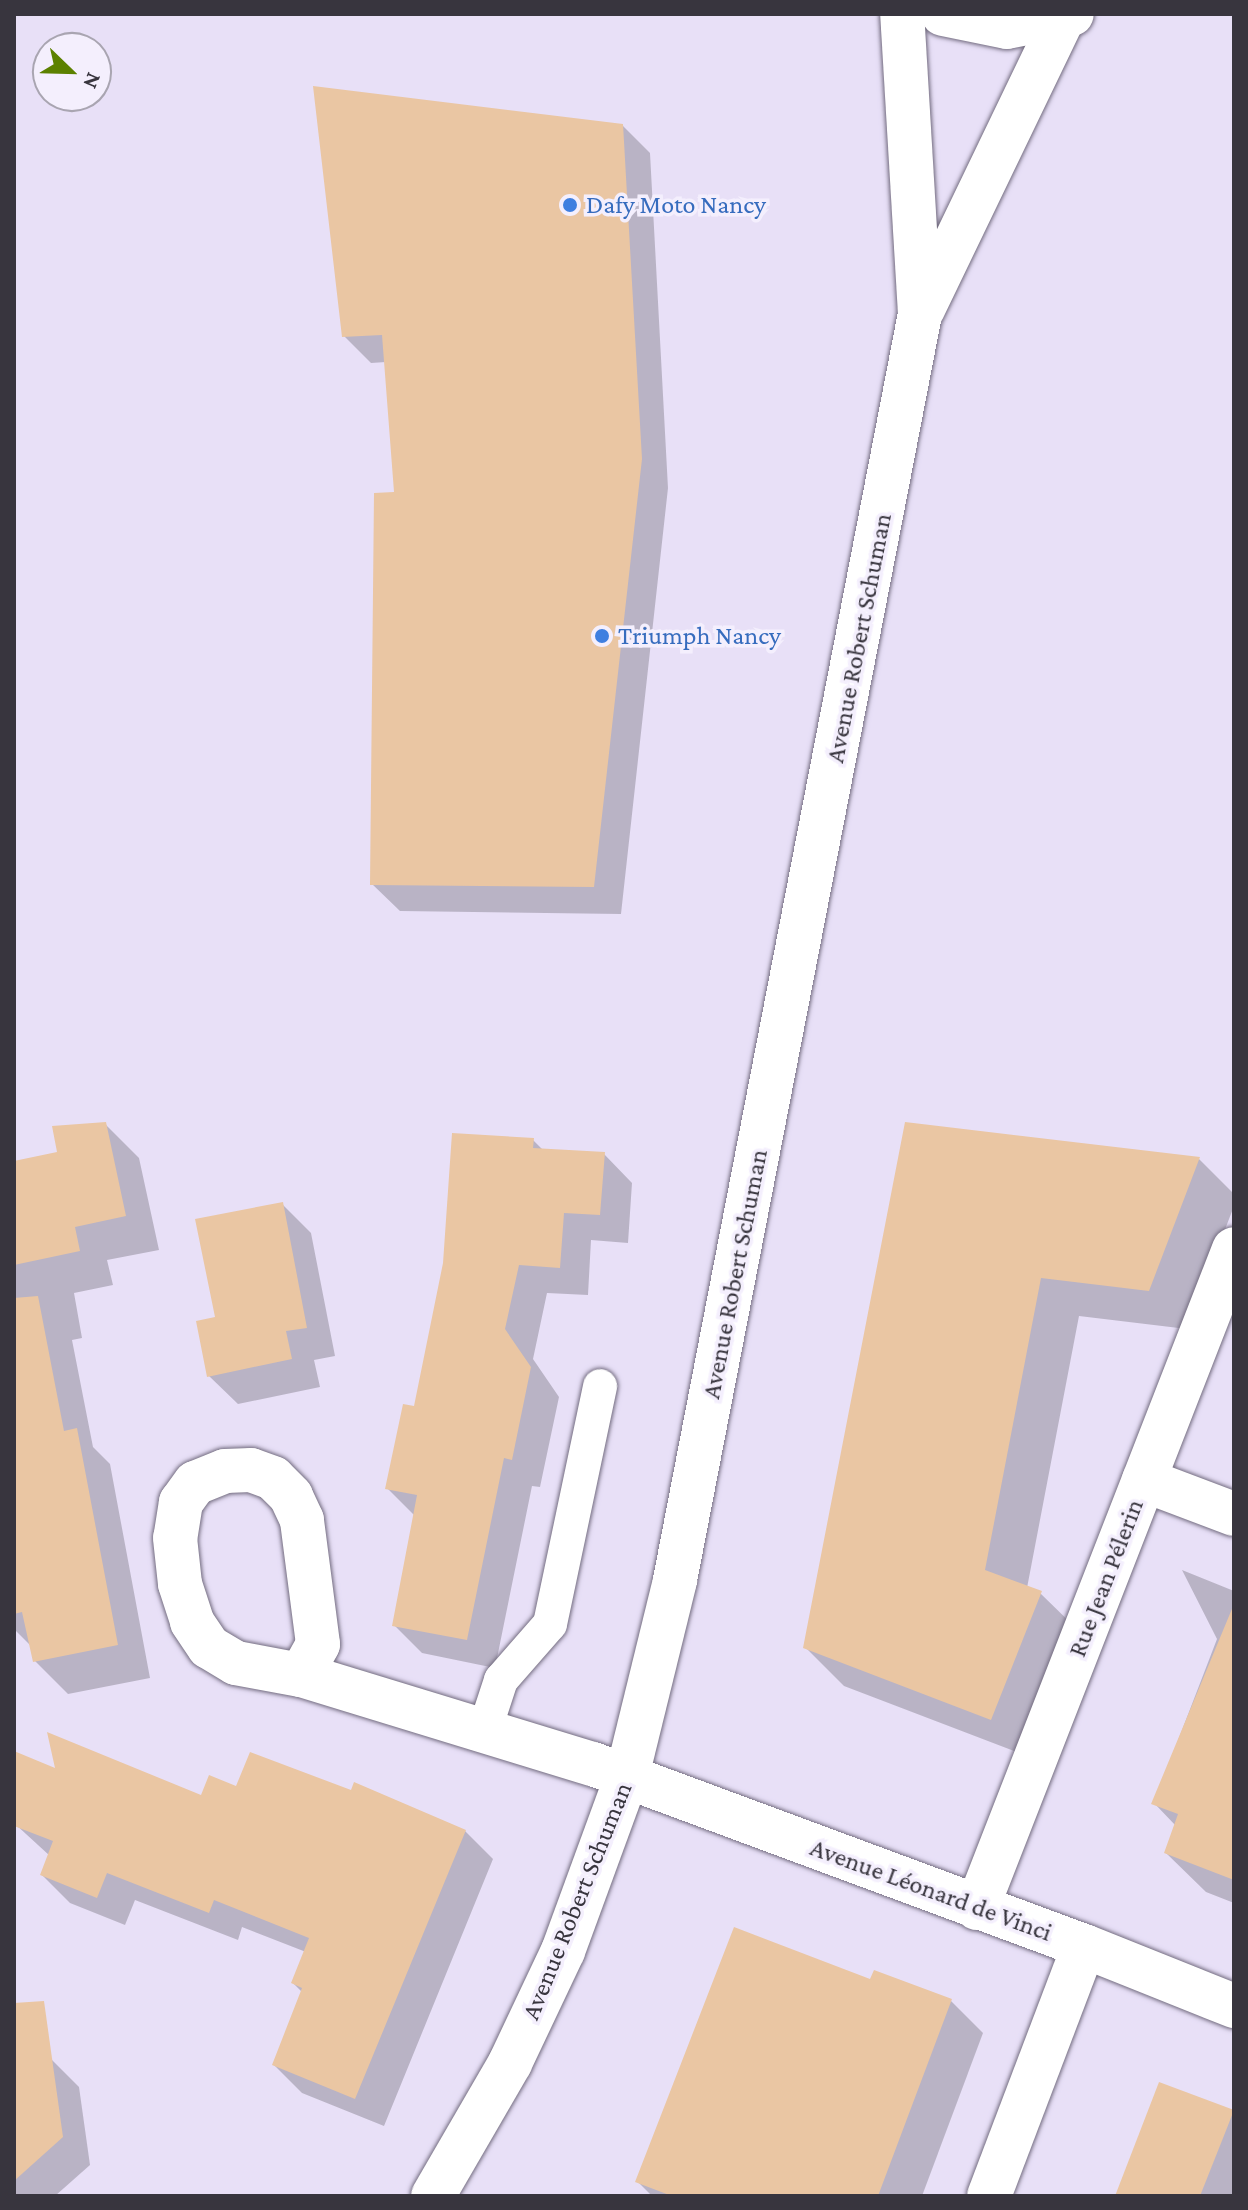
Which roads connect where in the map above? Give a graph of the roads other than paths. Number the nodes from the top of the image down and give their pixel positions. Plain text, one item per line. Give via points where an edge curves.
1 (902, 14) edge
2 (943, 14) edge
3 (1067, 16) edge
4 (920, 314) junction
5 (1234, 1249) edge
6 (600, 1386) dead end
7 (1144, 1480) junction
8 (1234, 1514) edge
9 (301, 1675) junction
10 (484, 1732) junction
11 (627, 1776) junction
12 (977, 1908) junction
13 (1084, 1946) junction
14 (1234, 2006) edge
15 (433, 2196) edge
16 (989, 2196) edge

1 - 4 street, Avenue Robert Schuman
2 - 3 street via 1007,27
3 - 4 street, Avenue Robert Schuman
4 - 11 street, Avenue Robert Schuman via 707,1419 663,1634
5 - 7 street, Rue Jean Pélerin
6 - 10 lane via 550,1624 501,1680
7 - 8 street
7 - 12 street, Rue Jean Pélerin
9 - 9 street via 236,1663 209,1647 192,1622 180,1584 175,1538 181,1502 195,1483 225,1471 251,1470 273,1478 291,1496 302,1520 318,1644
9 - 10 street, Avenue Léonard de Vinci
10 - 11 street, Avenue Léonard de Vinci
11 - 12 street, Avenue Léonard de Vinci
11 - 15 street, Avenue Robert Schuman via 563,1951 510,2063
12 - 13 street, Avenue Léonard de Vinci
13 - 14 street, Avenue Léonard de Vinci
13 - 16 street

